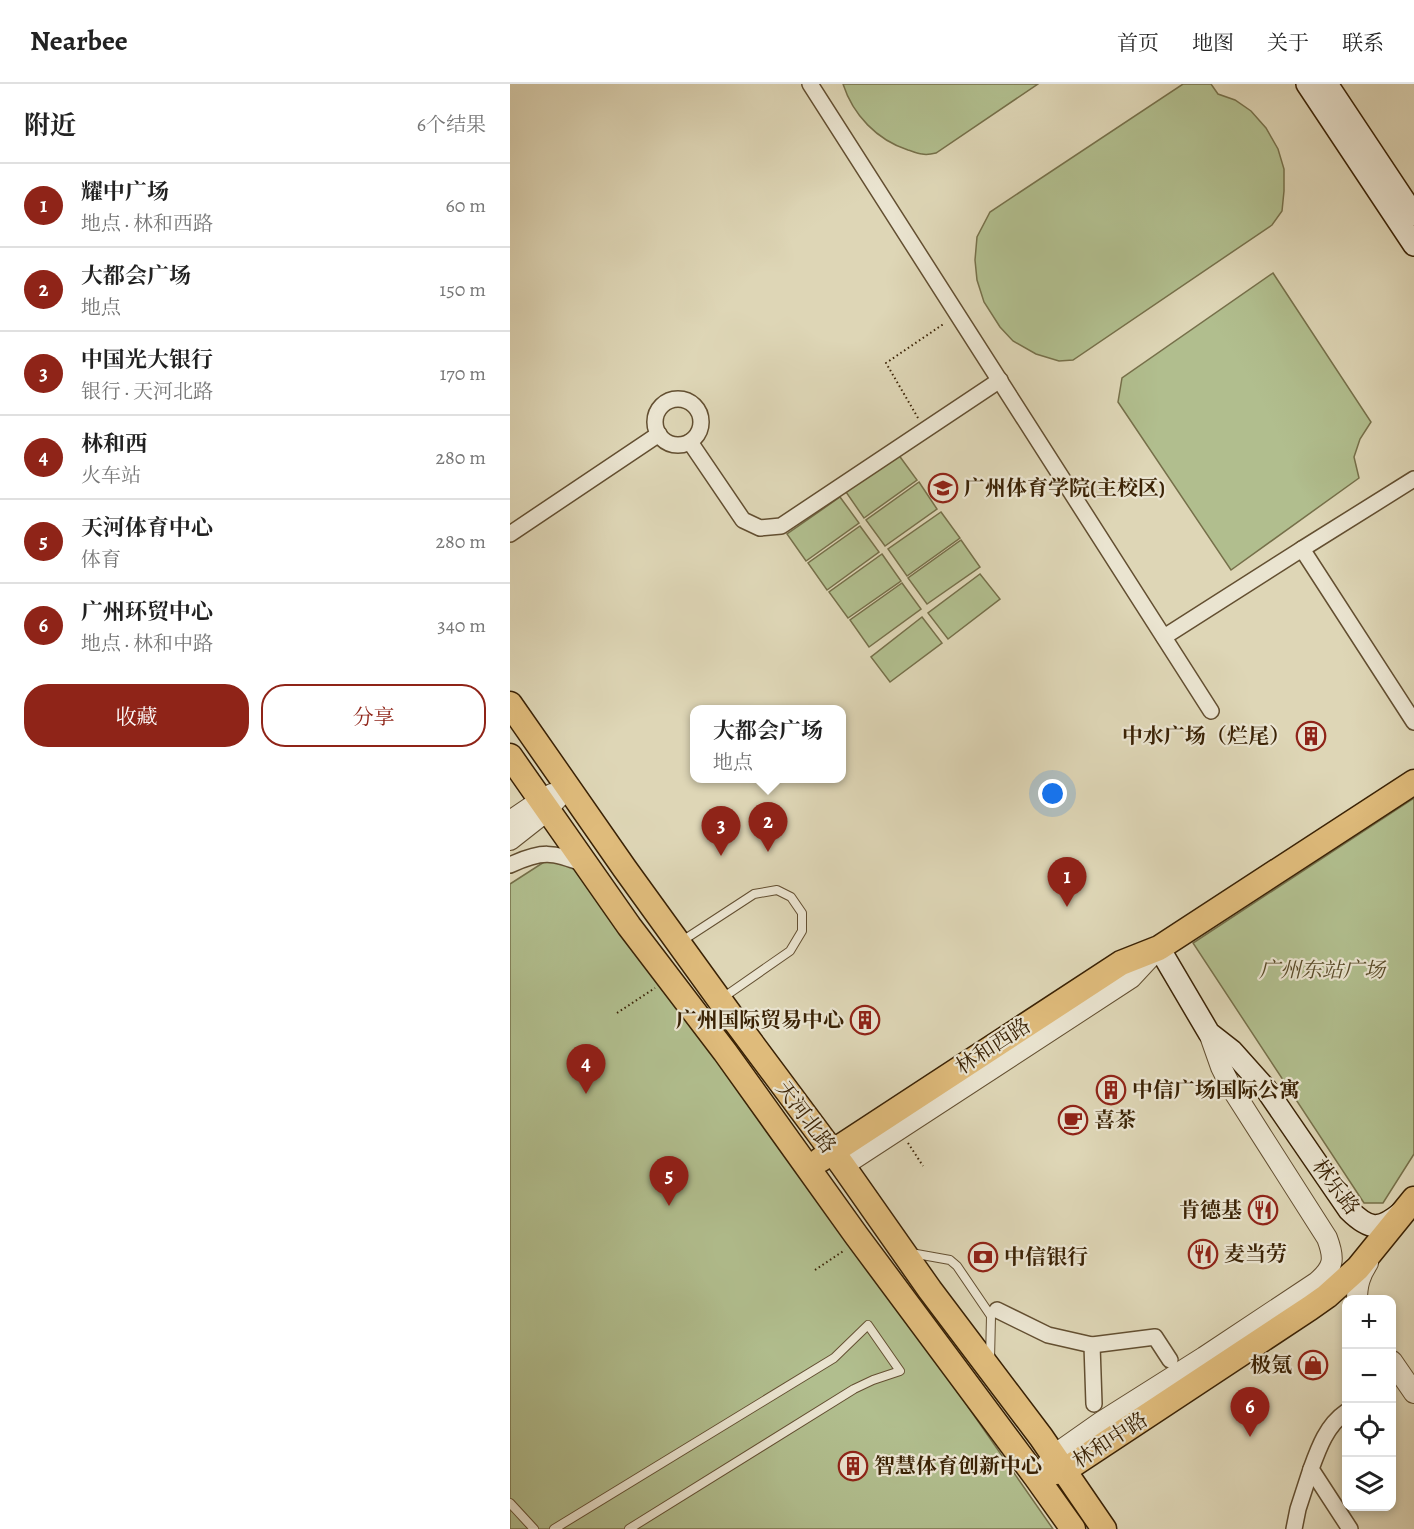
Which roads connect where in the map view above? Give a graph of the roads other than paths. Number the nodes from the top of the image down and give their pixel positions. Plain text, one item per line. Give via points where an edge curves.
1 (810, 84) edge
2 (1307, 84) edge
3 (1327, 84) edge
4 (1414, 214) edge
5 (1414, 245) edge
6 (1000, 380) junction
7 (659, 434) junction
8 (690, 442) junction
9 (1414, 478) edge
10 (510, 534) edge
11 (1302, 549) junction
12 (1164, 637) junction
13 (511, 707) edge
14 (1211, 711) dead end
15 (1414, 722) edge
16 (510, 756) edge
17 (1414, 782) edge
18 (568, 787) junction
19 (544, 805) junction
20 (510, 810) edge
21 (510, 821) edge
22 (510, 840) edge
23 (586, 864) junction
24 (510, 865) edge
25 (679, 943) junction
26 (1159, 948) junction
27 (719, 1000) junction
28 (1209, 1033) junction
29 (838, 1159) junction
30 (808, 1168) junction
31 (1410, 1207) edge
32 (902, 1251) junction
33 (1317, 1282) joint
34 (1358, 1295) edge
35 (997, 1310) dead end
36 (1092, 1345) junction
37 (1170, 1360) dead end
38 (989, 1367) junction
39 (1396, 1373) edge
40 (1414, 1393) edge
41 (1094, 1404) dead end
42 (1342, 1415) edge
43 (1059, 1463) junction
44 (1311, 1469) junction
45 (1036, 1477) junction
46 (510, 1503) edge
47 (534, 1529) edge
48 (554, 1529) edge
49 (629, 1529) edge
50 (1073, 1529) edge
51 (1104, 1529) edge
52 (1294, 1529) edge
53 (1350, 1529) edge

1 - 6 street
2 - 5 main road
3 - 4 main road
6 - 8 street via 781,526 760,528 744,520
6 - 12 street
7 - 8 street via 673,444
7 - 8 street via 656,416 660,409 680,399 694,406 701,420 698,434
7 - 10 street
9 - 11 street
11 - 12 street
11 - 15 street
12 - 14 street
13 - 18 main road, 天河北路
16 - 19 main road, 天河北路
17 - 26 main road, 林和西路
18 - 19 street
18 - 25 main road, 天河北路
19 - 20 street
19 - 21 street
19 - 22 street via 527,827
19 - 23 main road, 天河北路
23 - 24 street via 553,854
23 - 30 main road, 天河北路
25 - 27 main road, 天河北路
25 - 27 lane via 754,894 777,890 791,897 802,913 802,930 790,951
26 - 28 main road, 林乐路
26 - 29 main road, 林和西路 via 1121,963
27 - 29 main road, 天河北路
28 - 31 main road, 林乐路 via 1232,1051 1266,1089 1357,1218 1381,1226
28 - 33 street, 林乐路 via 1232,1089 1327,1238 1332,1264
29 - 30 main road, 林和西路
29 - 32 main road, 天河北路
30 - 45 main road, 天河北路
31 - 34 street via 1362,1271
31 - 43 main road, 林和中路 via 1359,1268 1311,1308
32 - 38 main road, 天河北路
32 - 38 lane via 950,1260 957,1266 991,1316
33 - 43 street, 林和中路 via 1101,1422
35 - 36 street via 1048,1335
36 - 37 street via 1155,1337
36 - 41 street
38 - 43 main road, 天河北路
39 - 40 street
42 - 44 street via 1322,1440
43 - 45 main road, 林和中路
43 - 51 main road, 天河北路
44 - 52 street
44 - 53 street
45 - 50 main road, 天河北路
46 - 47 lane
48 - 49 lane via 834,1358 868,1325 900,1371 854,1389

